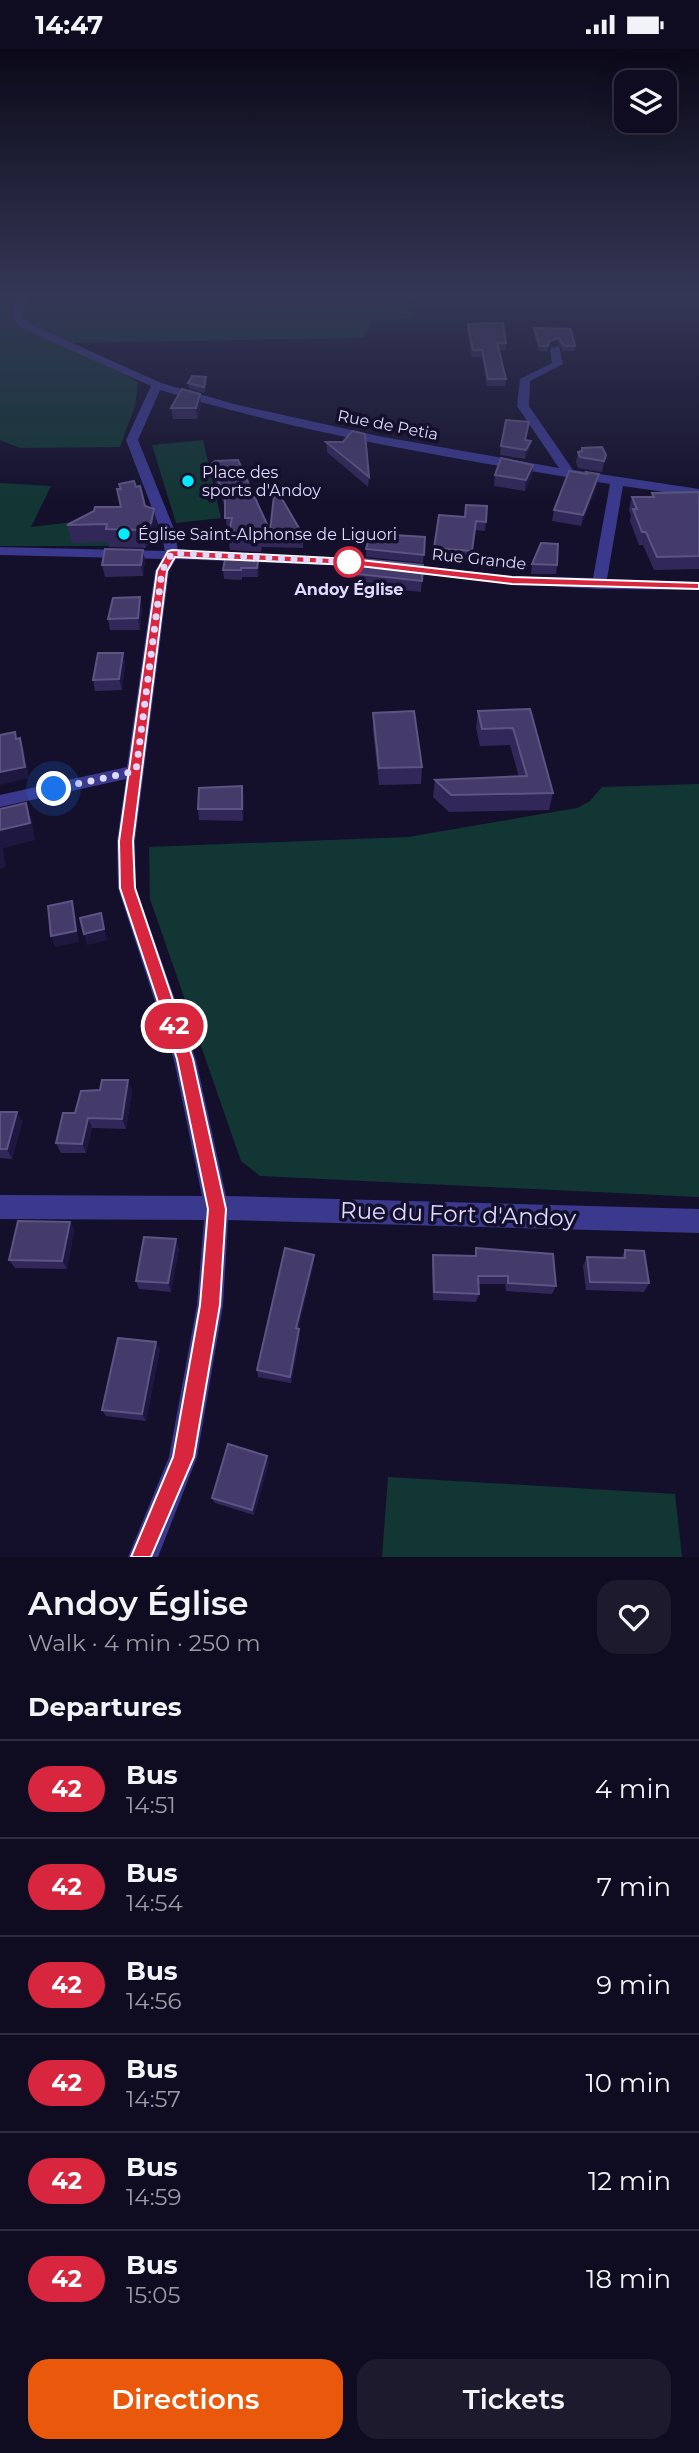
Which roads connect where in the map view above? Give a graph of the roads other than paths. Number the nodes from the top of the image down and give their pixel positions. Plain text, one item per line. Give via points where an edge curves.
1 (109, 363) edge
2 (558, 363) edge
3 (157, 385) junction
4 (569, 474) junction
5 (617, 482) junction
6 (699, 493) edge
7 (0, 551) edge
8 (172, 553) junction
9 (599, 585) junction
10 (699, 586) edge
11 (136, 771) junction
12 (0, 801) edge
13 (0, 1207) edge
14 (217, 1209) junction
15 (699, 1221) edge
16 (143, 1557) edge

1 - 3 street, Rue de Petia
2 - 4 street via 525,380 523,406
3 - 4 street, Rue de Petia via 342,433
3 - 8 street via 132,440
4 - 5 street, Rue de Petia
5 - 6 street, Rue de Petia
5 - 9 street
7 - 8 street, Rue Grande
8 - 9 street, Rue Grande via 351,562
8 - 11 street via 162,571
9 - 10 street, Rue Grande
11 - 12 street
11 - 14 street via 126,841 127,888 185,1059
13 - 14 street, Rue du Fort d'Andoy
14 - 15 street, Rue du Fort d'Andoy
14 - 16 street via 210,1305 184,1457

